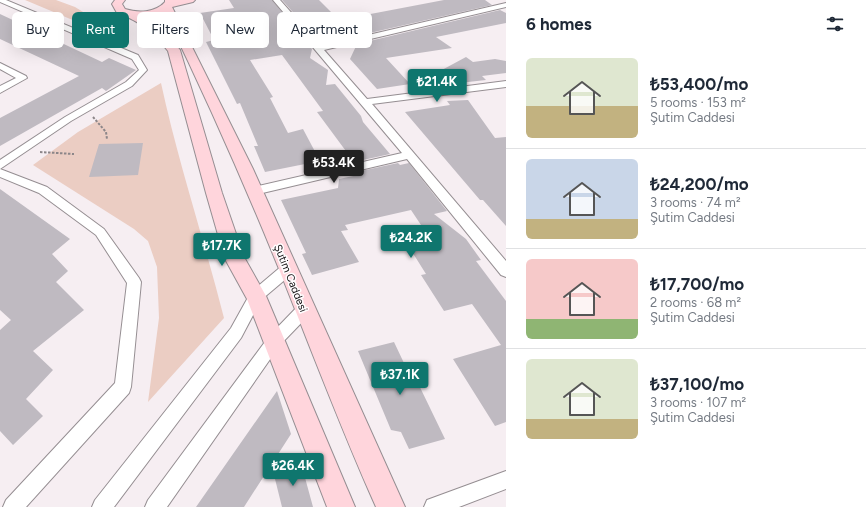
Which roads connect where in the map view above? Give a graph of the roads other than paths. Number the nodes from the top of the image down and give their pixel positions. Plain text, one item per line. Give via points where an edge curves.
1 (0, 0) edge
2 (190, 0) edge
3 (276, 0) edge
4 (106, 2) dead end
5 (169, 3) edge
6 (506, 5) edge
7 (123, 6) edge
8 (319, 49) junction
9 (0, 66) edge
10 (506, 84) edge
11 (0, 90) edge
12 (366, 102) junction
13 (409, 155) junction
14 (0, 165) edge
15 (0, 172) edge
16 (254, 192) junction
17 (288, 269) junction
18 (506, 271) edge
19 (256, 296) junction
20 (304, 310) junction
21 (275, 340) junction
22 (506, 480) edge
23 (13, 507) edge
24 (102, 507) edge
25 (155, 507) edge
26 (341, 507) edge
27 (391, 507) edge
28 (434, 507) edge

1 - 14 street via 135,57 143,70 130,84 86,109
2 - 5 main road
3 - 8 street
4 - 7 main road
5 - 7 main road via 149,14
5 - 16 main road, Şutim Caddesi
6 - 8 street
7 - 19 main road via 160,33 174,50 235,259
8 - 12 street
9 - 11 street via 23,78
10 - 12 street
12 - 13 street
13 - 16 street
13 - 18 street
15 - 23 street via 43,190 100,232 134,282 123,387
16 - 17 main road, Şutim Caddesi
17 - 19 street
17 - 20 main road, Şutim Caddesi
19 - 21 main road
19 - 24 street via 236,332
20 - 21 street
20 - 27 main road, Şutim Caddesi
21 - 25 street
21 - 26 main road
22 - 28 street

